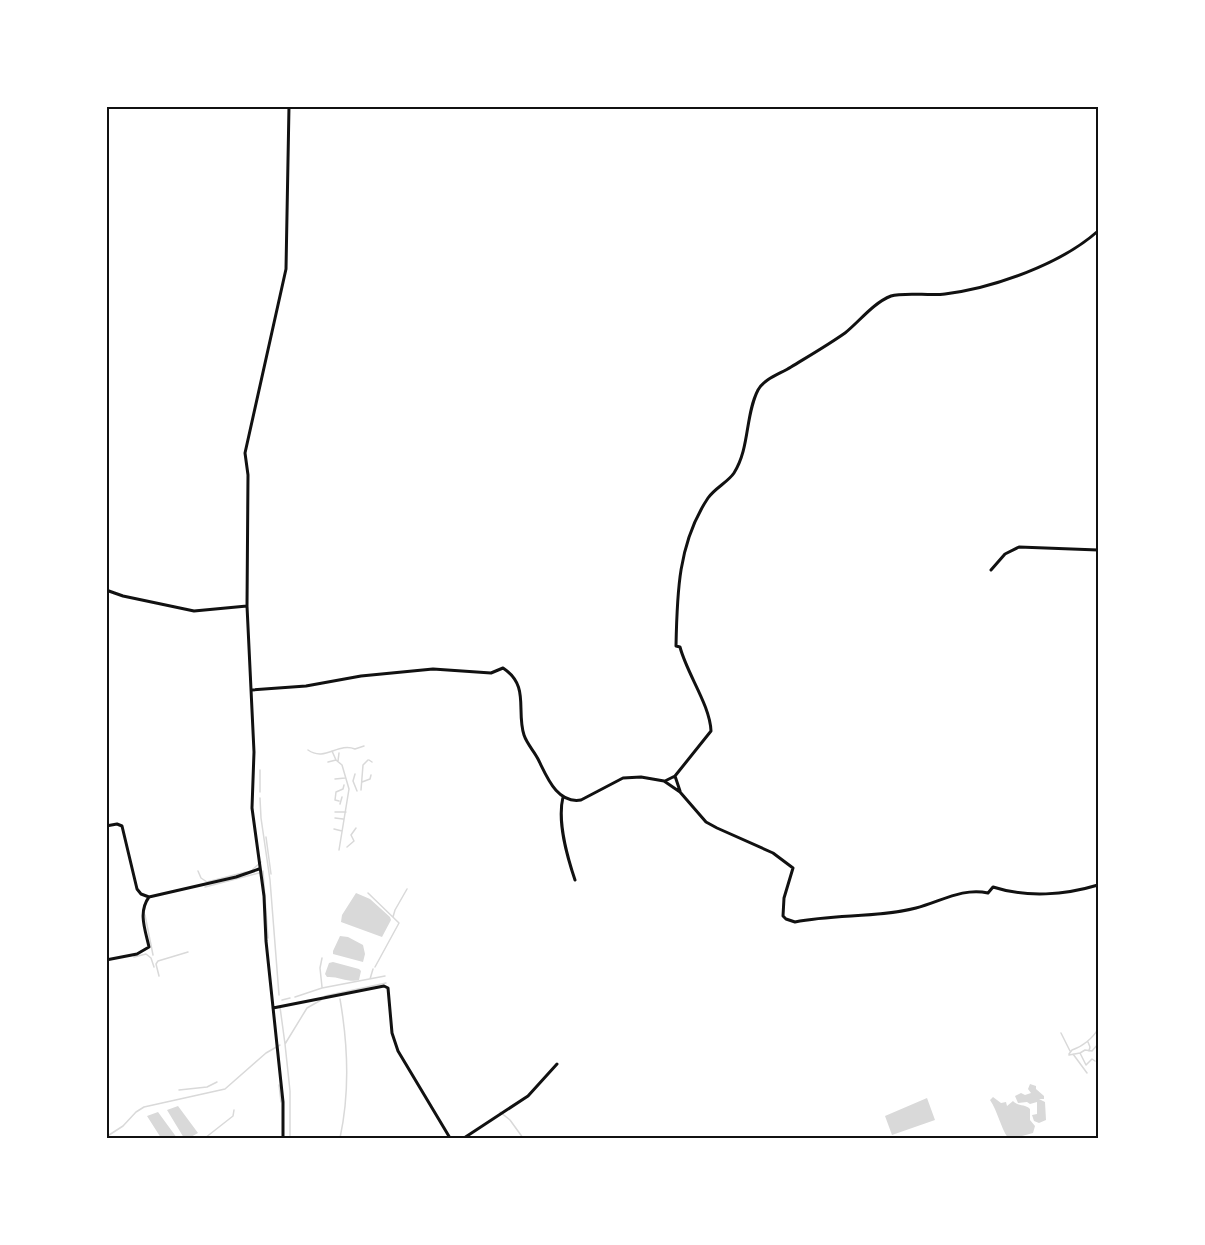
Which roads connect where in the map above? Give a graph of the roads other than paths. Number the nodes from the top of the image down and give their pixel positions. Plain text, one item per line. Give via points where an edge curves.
1 (289, 106) edge
2 (1098, 231) edge
3 (1098, 550) edge
4 (991, 570) dead end
5 (106, 590) edge
6 (247, 606) junction
7 (252, 690) junction
8 (675, 776) junction
9 (664, 781) junction
10 (680, 792) junction
11 (563, 797) junction
12 (106, 826) edge
13 (260, 869) junction
14 (575, 880) dead end
15 (1098, 885) edge
16 (149, 897) junction
17 (106, 960) edge
18 (273, 1008) junction
19 (557, 1064) dead end
20 (283, 1138) edge
21 (450, 1138) edge
22 (464, 1138) edge

1 - 6 street via 286,269 245,453
2 - 8 street via 1084,244 1005,281 945,294 891,296 845,332 760,388 734,474 710,496 687,541 678,584 676,646 680,647 711,730
3 - 4 street via 1019,547 1005,554
5 - 6 street via 194,610
6 - 7 street
7 - 11 street via 433,669 491,673 503,668 520,687 525,738 548,781
7 - 13 street via 252,808
8 - 9 street
8 - 10 street
9 - 10 street
9 - 11 street via 623,778 581,800
10 - 15 street via 706,822 773,853 793,868 783,906 783,916 789,921 916,908 959,893 988,893 993,887 1032,894
11 - 14 street via 560,814 567,859
12 - 16 street via 122,826 137,889
13 - 16 street
13 - 18 street
16 - 17 street via 142,912 149,947 137,954
18 - 20 street
18 - 21 street via 388,988 392,1033 398,1051
19 - 22 street via 528,1096

